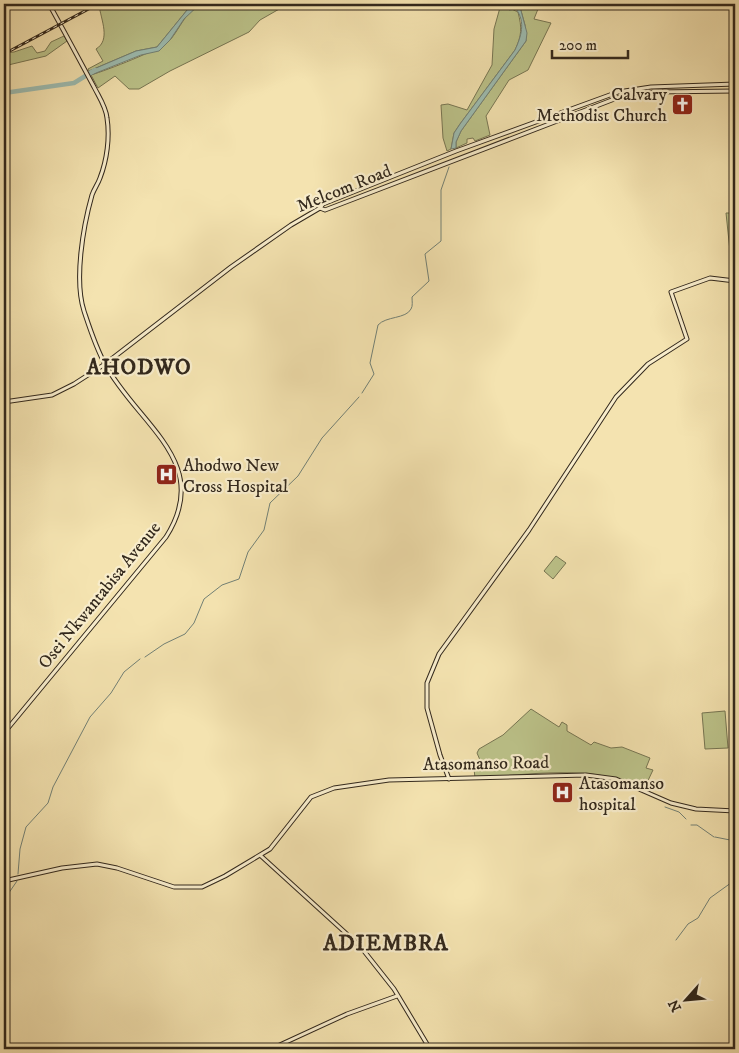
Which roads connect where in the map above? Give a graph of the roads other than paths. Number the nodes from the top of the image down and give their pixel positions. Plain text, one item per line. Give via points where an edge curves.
1 (49, 4) edge
2 (726, 84) junction
3 (735, 84) edge
4 (726, 90) junction
5 (735, 90) edge
6 (563, 112) junction
7 (564, 118) junction
8 (386, 179) junction
9 (386, 185) junction
10 (320, 208) junction
11 (735, 281) edge
12 (105, 364) junction
13 (4, 402) edge
14 (4, 733) edge
15 (449, 779) junction
16 (735, 811) edge
17 (261, 856) junction
18 (4, 881) edge
19 (398, 996) junction
20 (271, 1049) edge
21 (430, 1049) edge

1 - 12 street, Osei Nkwantabisa Avenue via 106,114 108,137 103,169 92,195 81,264 81,298
2 - 3 street
2 - 4 street
2 - 6 street via 635,88
4 - 5 street, Melcom Road
4 - 7 street, Melcom Road via 638,94 617,98
6 - 7 street
6 - 8 street
7 - 9 street, Melcom Road
8 - 9 street
8 - 10 street
9 - 10 street, Melcom Road via 325,210
10 - 12 street, Melcom Road via 231,267
11 - 15 street via 710,278 671,292 687,339 648,364 616,397 530,530 439,654 427,683 427,708
12 - 13 street, Melcom Road via 60,393
12 - 14 street, Osei Nkwantabisa Avenue via 176,462 181,484 179,513 160,545
15 - 16 street, Atasomanso Road via 607,777 671,803 696,809
15 - 17 street, Atasomanso Road via 389,780 316,793 275,844
17 - 18 street, Atasomanso Road via 212,883 195,888 168,885 97,864
17 - 19 street via 349,935
19 - 20 street via 321,1025
19 - 21 street

